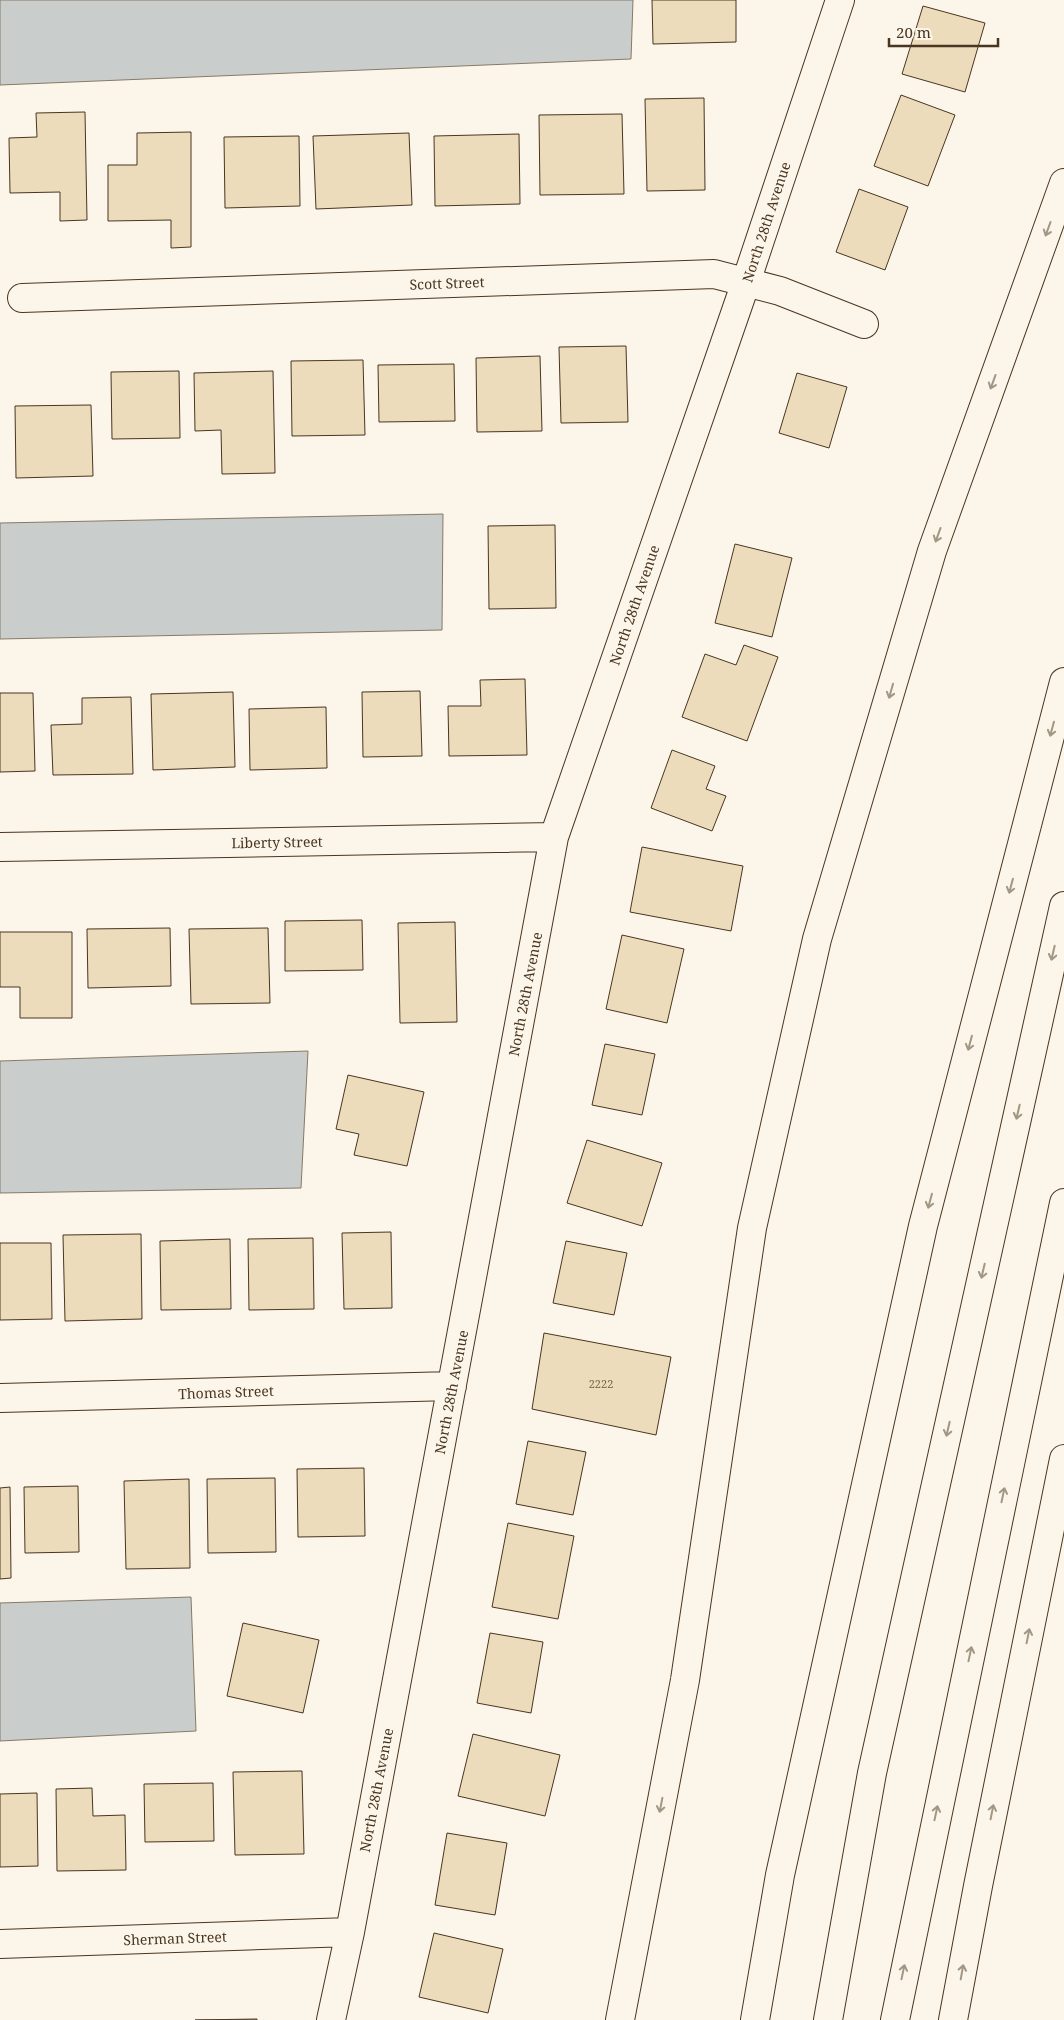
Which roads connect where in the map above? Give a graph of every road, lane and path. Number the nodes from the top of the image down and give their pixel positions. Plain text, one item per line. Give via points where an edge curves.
1 (840, 0) edge
2 (1064, 183) edge
3 (746, 282) junction
4 (22, 298) dead end
5 (864, 324) dead end
6 (1064, 682) edge
7 (554, 837) junction
8 (0, 847) edge
9 (1064, 906) edge
10 (1064, 1203) edge
11 (452, 1386) junction
12 (0, 1398) edge
13 (1064, 1458) edge
14 (350, 1932) junction
15 (0, 1944) edge
16 (331, 2020) edge
17 (620, 2020) edge
18 (755, 2020) edge
19 (828, 2020) edge
20 (894, 2020) edge
21 (953, 2020) edge

1 - 3 main road, North 28th Avenue
2 -> 17 main road via 932,551 817,939 752,1228 686,1680
3 - 4 main road, Scott Street via 714,274
3 - 5 main road, Scott Street via 780,291
3 - 7 main road, North 28th Avenue
6 -> 18 main road via 923,1226 780,1875
7 - 8 main road, Liberty Street
7 - 11 main road, North 28th Avenue
9 -> 19 main road via 872,1773
20 -> 10 main road
11 - 12 main road, Thomas Street
11 - 14 main road, North 28th Avenue
21 -> 13 main road
14 - 15 main road, Sherman Street
14 - 16 main road, North 28th Avenue

